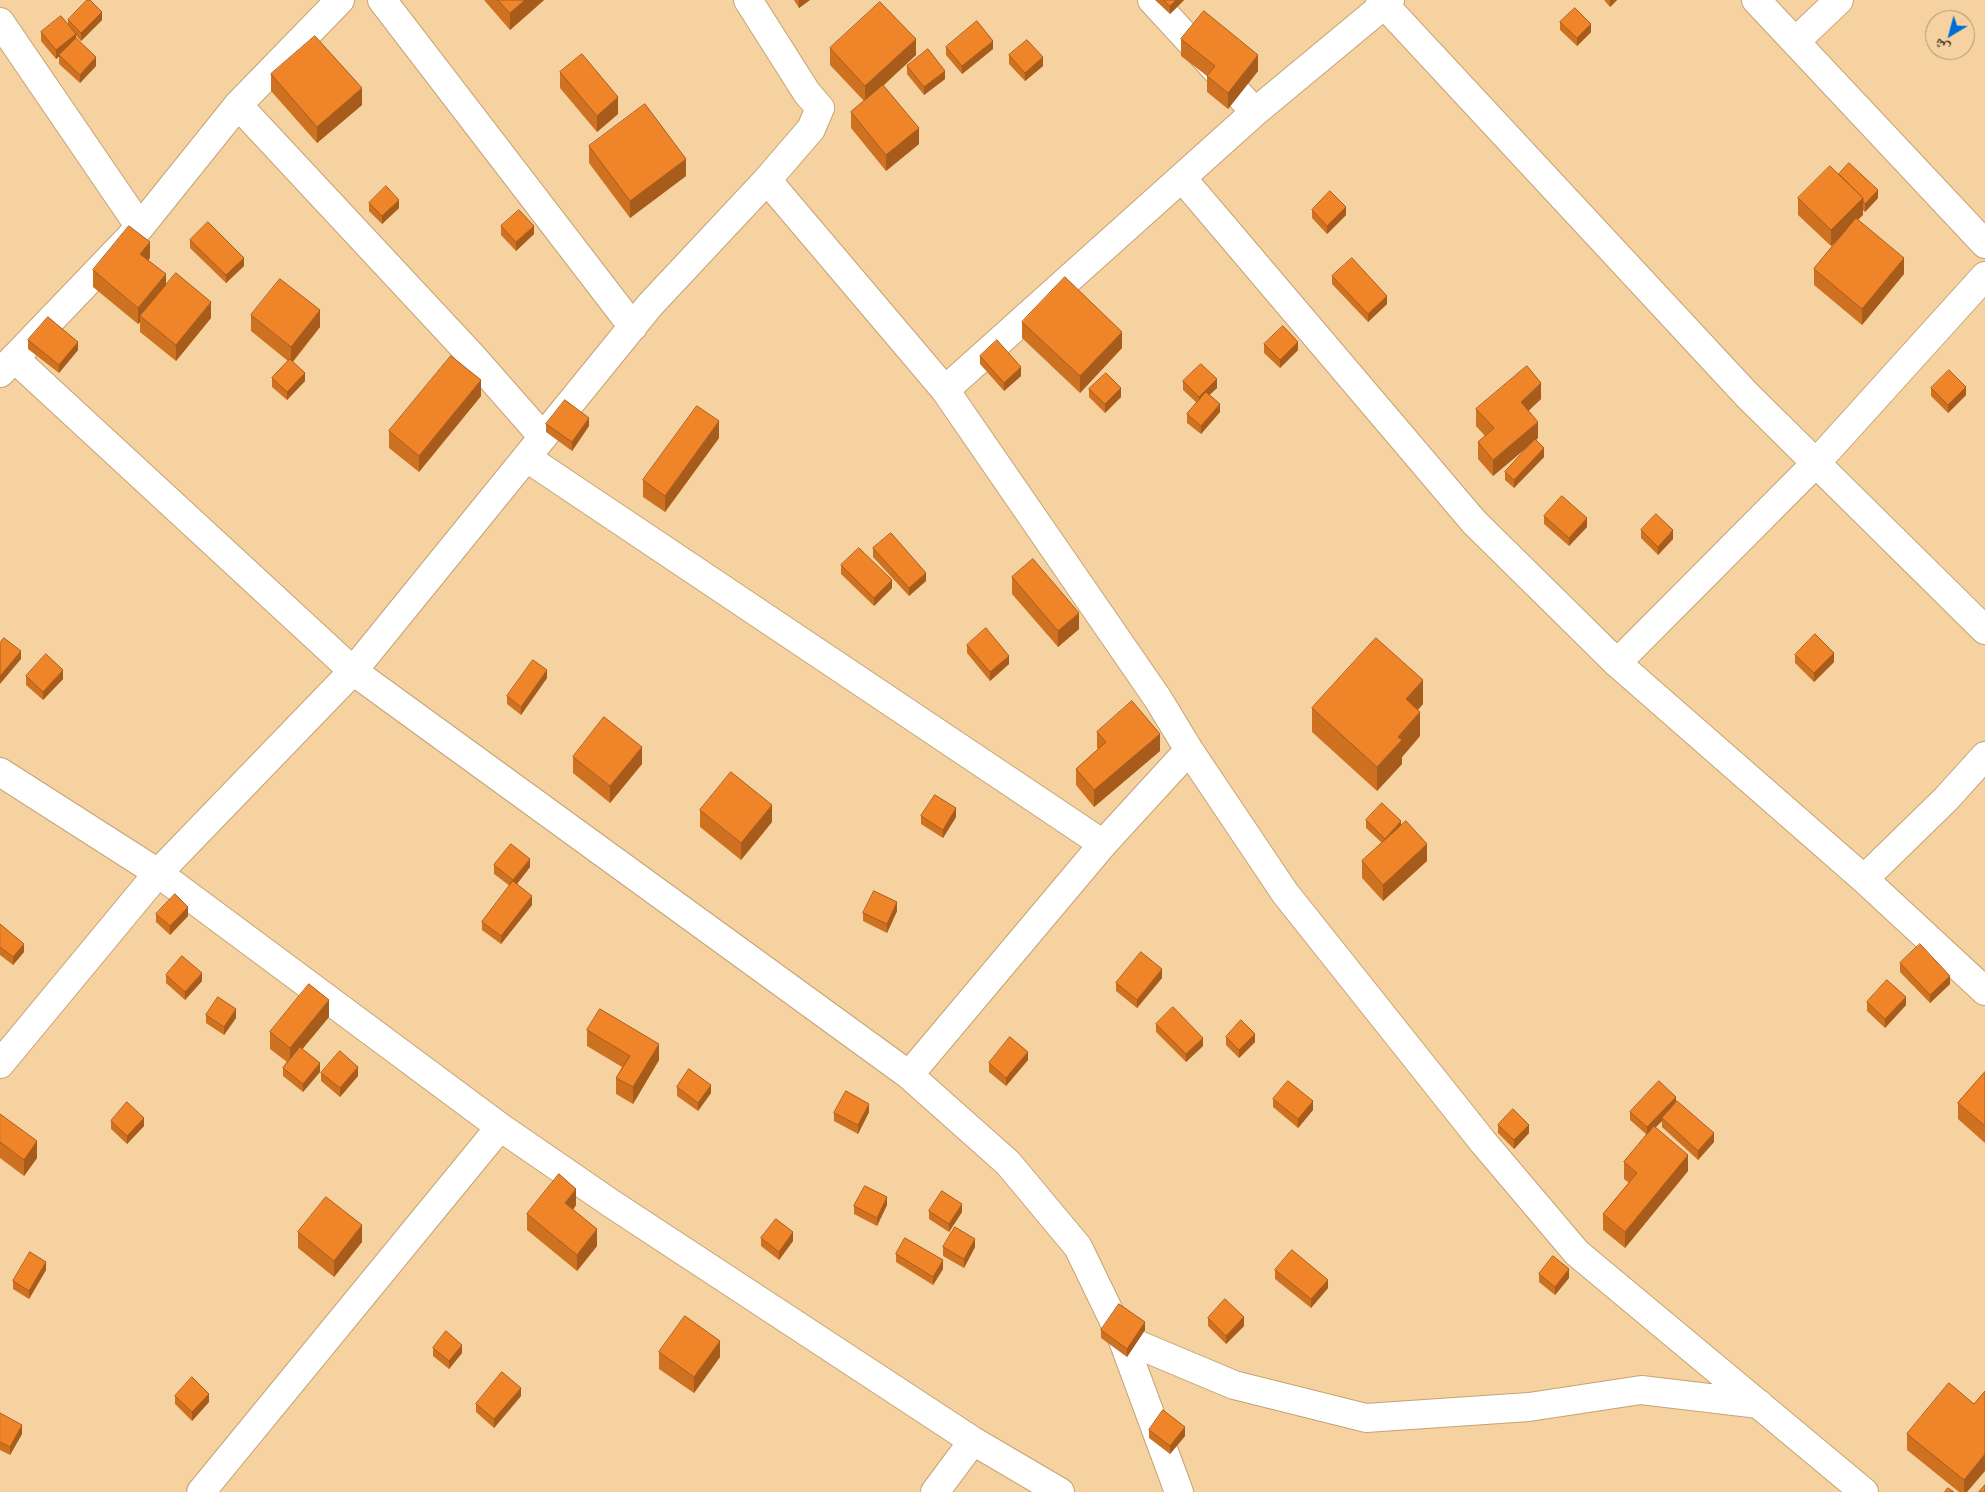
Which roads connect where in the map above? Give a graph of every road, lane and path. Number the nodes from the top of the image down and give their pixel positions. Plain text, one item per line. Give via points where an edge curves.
1 (340, 0) edge
2 (382, 0) edge
3 (748, 0) edge
4 (1152, 0) edge
5 (1756, 0) edge
6 (1840, 0) edge
7 (1384, 2) edge
8 (0, 22) edge
9 (1796, 41) junction
10 (238, 105) junction
11 (1255, 112) junction
12 (1182, 178) junction
13 (767, 180) junction
14 (140, 227) junction
15 (1985, 244) edge
16 (1985, 276) edge
17 (633, 327) junction
18 (7, 365) edge
19 (945, 390) junction
20 (535, 447) junction
21 (1816, 463) junction
22 (1985, 630) edge
23 (1616, 663) junction
24 (353, 671) junction
25 (1189, 750) junction
26 (1985, 756) edge
27 (0, 772) edge
28 (1103, 844) junction
29 (158, 874) junction
30 (1864, 878) junction
31 (1985, 991) edge
32 (0, 1064) edge
33 (909, 1075) junction
34 (500, 1127) junction
35 (1122, 1338) junction
36 (1758, 1404) junction
37 (973, 1442) junction
38 (200, 1492) edge
39 (935, 1492) edge
40 (1060, 1492) edge
41 (1179, 1492) edge
42 (1864, 1492) edge

1 - 10 street
2 - 17 street
3 - 13 street via 820,108 811,129
4 - 11 street
5 - 9 street
6 - 9 street
7 - 11 street
7 - 21 street via 1740,388
8 - 14 street
9 - 15 street
10 - 14 street
10 - 20 street via 471,355
11 - 12 street
12 - 19 street
12 - 23 street via 1474,522
13 - 17 street
13 - 19 street
14 - 18 street
16 - 21 street
17 - 20 street
18 - 24 street
19 - 25 street via 1158,699
20 - 24 street
20 - 28 street
21 - 22 street
21 - 23 street
23 - 30 street
24 - 29 street
24 - 33 street
25 - 28 street
25 - 36 street via 1285,893 1483,1142 1577,1253
26 - 30 street via 1946,799
27 - 29 street
28 - 33 street
29 - 32 street
29 - 34 street
30 - 31 street
33 - 35 street via 1008,1163 1078,1247
34 - 37 street
34 - 38 street
35 - 36 street via 1234,1385 1366,1418 1529,1407 1640,1390
35 - 41 street
36 - 42 street
37 - 39 street
37 - 40 street

